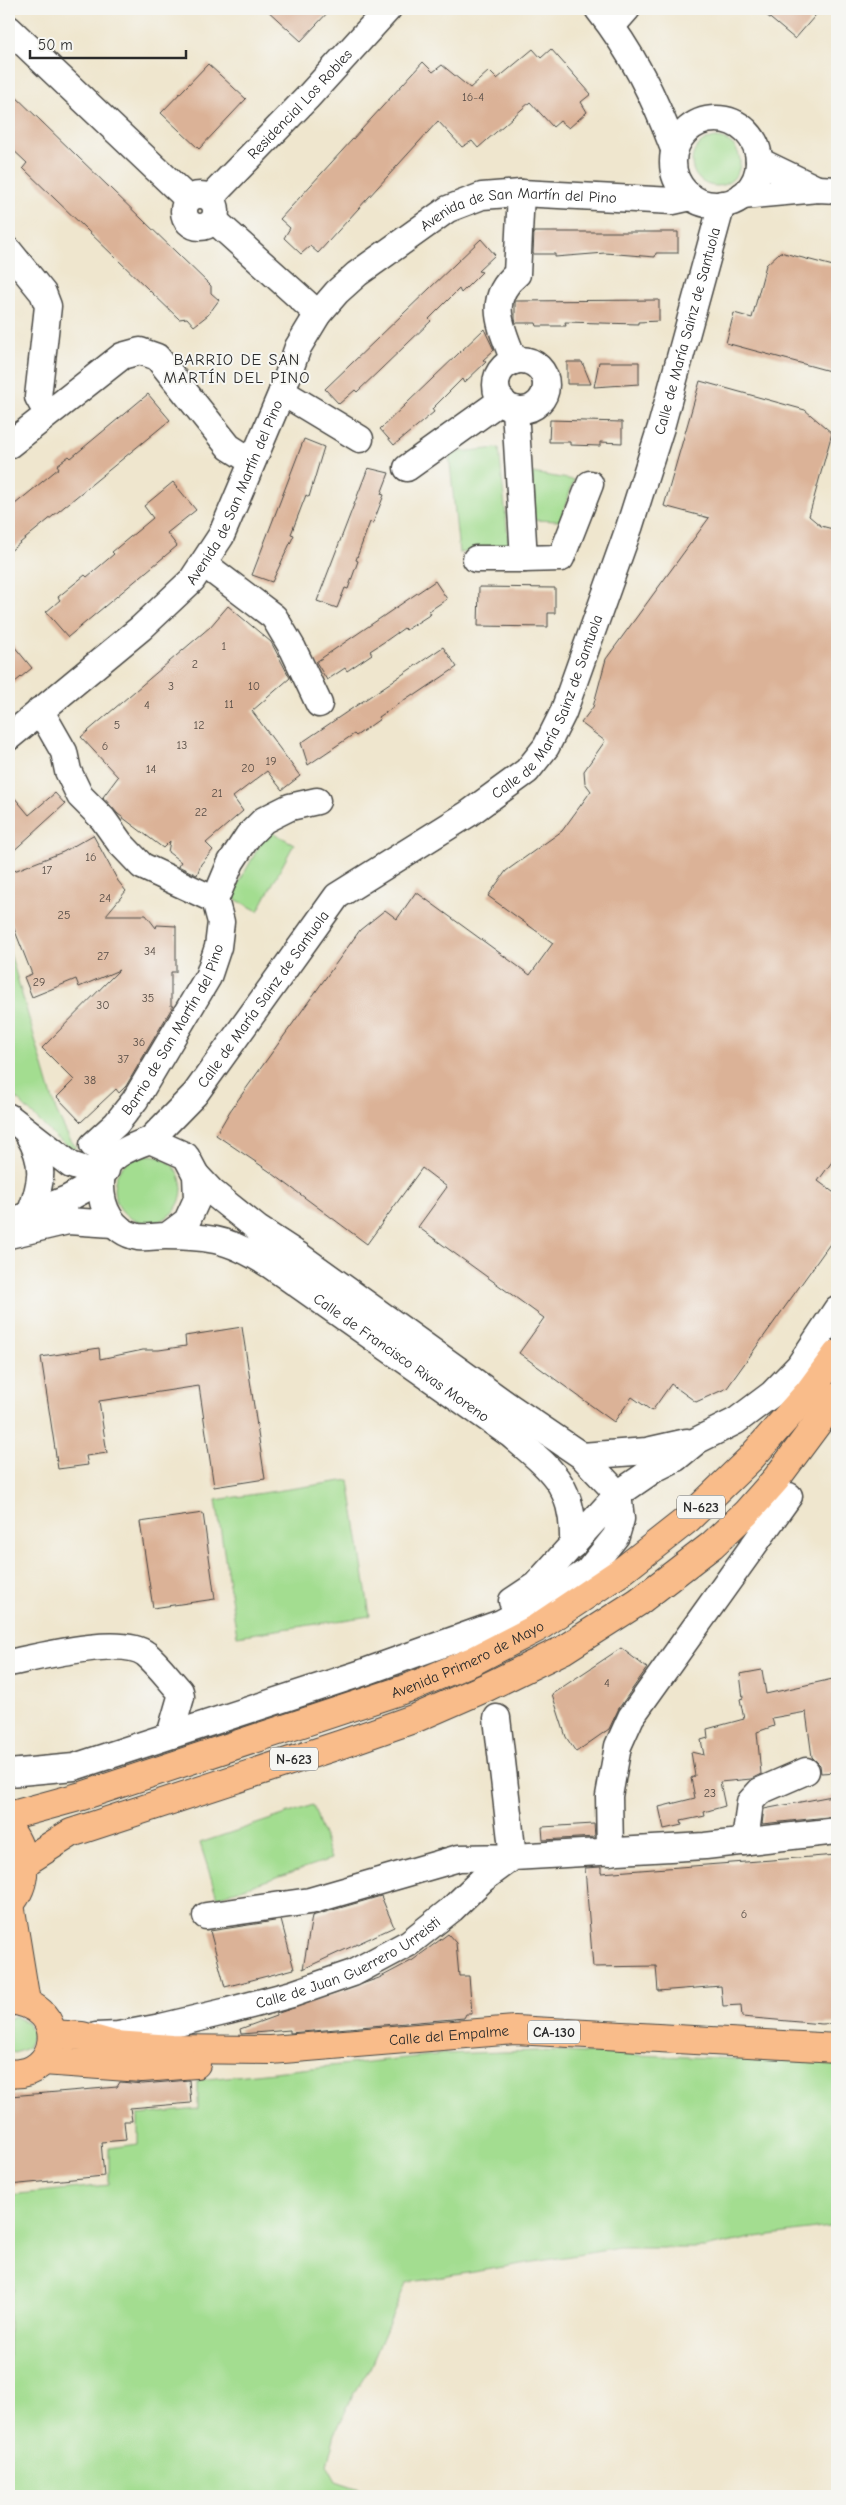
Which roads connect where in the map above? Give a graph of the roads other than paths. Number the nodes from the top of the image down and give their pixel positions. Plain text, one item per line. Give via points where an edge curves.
1 (388, 9) edge
2 (612, 15) edge
3 (9, 29) edge
4 (654, 97) junction
5 (697, 123) junction
6 (674, 158) junction
7 (759, 161) junction
8 (828, 190) edge
9 (521, 193) junction
10 (690, 197) junction
11 (630, 198) junction
12 (732, 200) junction
13 (204, 206) junction
14 (9, 251) edge
15 (318, 314) junction
16 (514, 361) junction
17 (282, 392) junction
18 (508, 405) junction
19 (46, 413) junction
20 (360, 439) dead end
21 (9, 445) edge
22 (251, 461) junction
23 (407, 468) dead end
24 (590, 484) dead end
25 (524, 558) junction
26 (476, 559) dead end
27 (204, 564) junction
28 (319, 704) dead end
29 (40, 710) junction
30 (9, 736) edge
31 (317, 801) dead end
32 (215, 900) junction
33 (195, 1094) junction
34 (18, 1125) edge
35 (150, 1140) junction
36 (93, 1144) dead end
37 (191, 1165) junction
38 (103, 1175) junction
39 (40, 1215) edge
40 (113, 1224) junction
41 (9, 1235) edge
42 (167, 1236) junction
43 (837, 1309) edge
44 (837, 1354) edge
45 (837, 1398) edge
46 (698, 1440) junction
47 (582, 1456) junction
48 (618, 1494) junction
49 (789, 1496) dead end
50 (573, 1545) junction
51 (448, 1642) junction
52 (9, 1663) edge
53 (181, 1697) junction
54 (230, 1716) junction
55 (496, 1718) dead end
56 (170, 1735) junction
57 (806, 1771) dead end
58 (9, 1773) edge
59 (9, 1816) edge
60 (9, 1829) edge
61 (837, 1831) edge
62 (745, 1842) junction
63 (610, 1852) junction
64 (513, 1857) junction
65 (24, 1863) junction
66 (9, 1904) edge
67 (206, 1916) dead end
68 (17, 2001) edge
69 (52, 2034) junction
70 (153, 2037) junction
71 (837, 2048) edge
72 (271, 2050) junction
73 (43, 2061) junction
74 (76, 2062) junction
75 (9, 2073) edge

1 - 13 street, Residencial Los Robles
2 - 4 street
3 - 13 street
4 - 5 street
4 - 6 street
5 - 6 street via 683,133
5 - 7 street via 714,118 731,121 745,130 755,144
6 - 10 street via 679,184
6 - 11 street, Avenida de San Martín del Pino via 660,181
7 - 8 street
7 - 12 street via 755,180
8 - 12 street
9 - 11 street, Avenida de San Martín del Pino
9 - 15 street, Avenida de San Martín del Pino via 482,196 448,209 357,274
9 - 16 street via 517,274 506,283 497,309
10 - 11 street, Avenida de San Martín del Pino via 673,201
10 - 12 street via 706,204
12 - 33 street, Calle de María Sainz de Santuola via 629,528 563,713 546,747 527,771 468,814 337,896
13 - 15 street
14 - 19 street via 43,294 48,306 38,397
15 - 17 street, Avenida de San Martín del Pino via 298,347
16 - 18 street via 507,364 496,385
16 - 18 street via 523,360 538,366 546,380 546,388 539,403 524,410
17 - 20 street
17 - 22 street, Avenida de San Martín del Pino
18 - 23 street
18 - 25 street
19 - 21 street
19 - 22 street via 122,356 140,350 157,357 229,447
22 - 27 street, Avenida de San Martín del Pino via 221,536
24 - 25 street via 561,558
25 - 26 street
27 - 28 street via 274,617
27 - 29 street, Avenida de San Martín del Pino via 181,592
29 - 30 street, Avenida de San Martín del Pino
29 - 32 street via 64,752 68,771 80,796 103,819 120,843 142,866
31 - 32 street via 290,808 264,820 230,862
32 - 36 street, Barrio de San Martín del Pino via 221,922 218,947 208,977 135,1100 116,1124
33 - 35 street, Calle de María Sainz de Santuola
33 - 37 street, Calle de María Sainz de Santuola via 185,1133
34 - 38 street via 71,1165
34 - 39 street via 34,1144 42,1166
35 - 37 street
35 - 38 street via 131,1146 110,1160
37 - 42 street via 197,1199 187,1222
37 - 47 street, Calle de Francisco Rivas Moreno via 212,1192 258,1229
38 - 39 street
38 - 40 street via 103,1206
39 - 40 street
39 - 41 street
40 - 42 street via 138,1236
42 - 50 street, Calle de Francisco Rivas Moreno via 215,1240 246,1250 511,1435 559,1480 569,1498 574,1520
43 - 46 street, Avenida Primero de Mayo via 799,1366 772,1394 736,1421
44 - 59 main road, Avenida Primero de Mayo / N-623 via 809,1392 750,1459 688,1519 622,1571 536,1628 473,1661 411,1687 82,1796
45 - 65 main road, Avenida Primero de Mayo / N-623 via 776,1480 712,1544 638,1602 563,1650 416,1718 71,1833
46 - 47 street, Avenida Primero de Mayo via 647,1451
46 - 48 street, Avenida Primero de Mayo via 676,1458
47 - 48 street, Calle de Francisco Rivas Moreno
48 - 50 street, Avenida Primero de Mayo
48 - 51 street, Avenida Primero de Mayo via 621,1519 616,1536 588,1571 501,1623
49 - 63 street via 631,1717 618,1746 609,1796
50 - 51 street, Avenida Primero de Mayo via 536,1585
51 - 54 street, Avenida Primero de Mayo
52 - 53 street via 115,1646 144,1653 180,1691
53 - 54 street
53 - 56 street
54 - 56 street, Avenida Primero de Mayo
55 - 64 street
56 - 58 street, Avenida Primero de Mayo via 74,1767
57 - 62 street via 760,1792 750,1802
60 - 65 main road via 22,1851
61 - 62 street
62 - 63 street
63 - 64 street
64 - 67 street via 459,1858 310,1901
64 - 70 street, Calle de Juan Guerrero Urreisti via 409,1943 353,1973
65 - 66 main road via 20,1888
66 - 68 main road
68 - 69 main road via 39,2009 48,2020
69 - 70 main road, Calle del Empalme / CA-130 via 82,2036 114,2044
69 - 73 main road via 50,2048
70 - 72 main road, Calle del Empalme / CA-130
70 - 74 street, Calle de Juan Guerrero Urreisti via 127,2057 101,2055
71 - 72 main road, Calle del Empalme / CA-130 via 515,2030
72 - 74 main road, Calle del Empalme / CA-130 via 188,2066 142,2068
73 - 74 main road, Calle del Empalme / CA-130
73 - 75 main road via 31,2070

